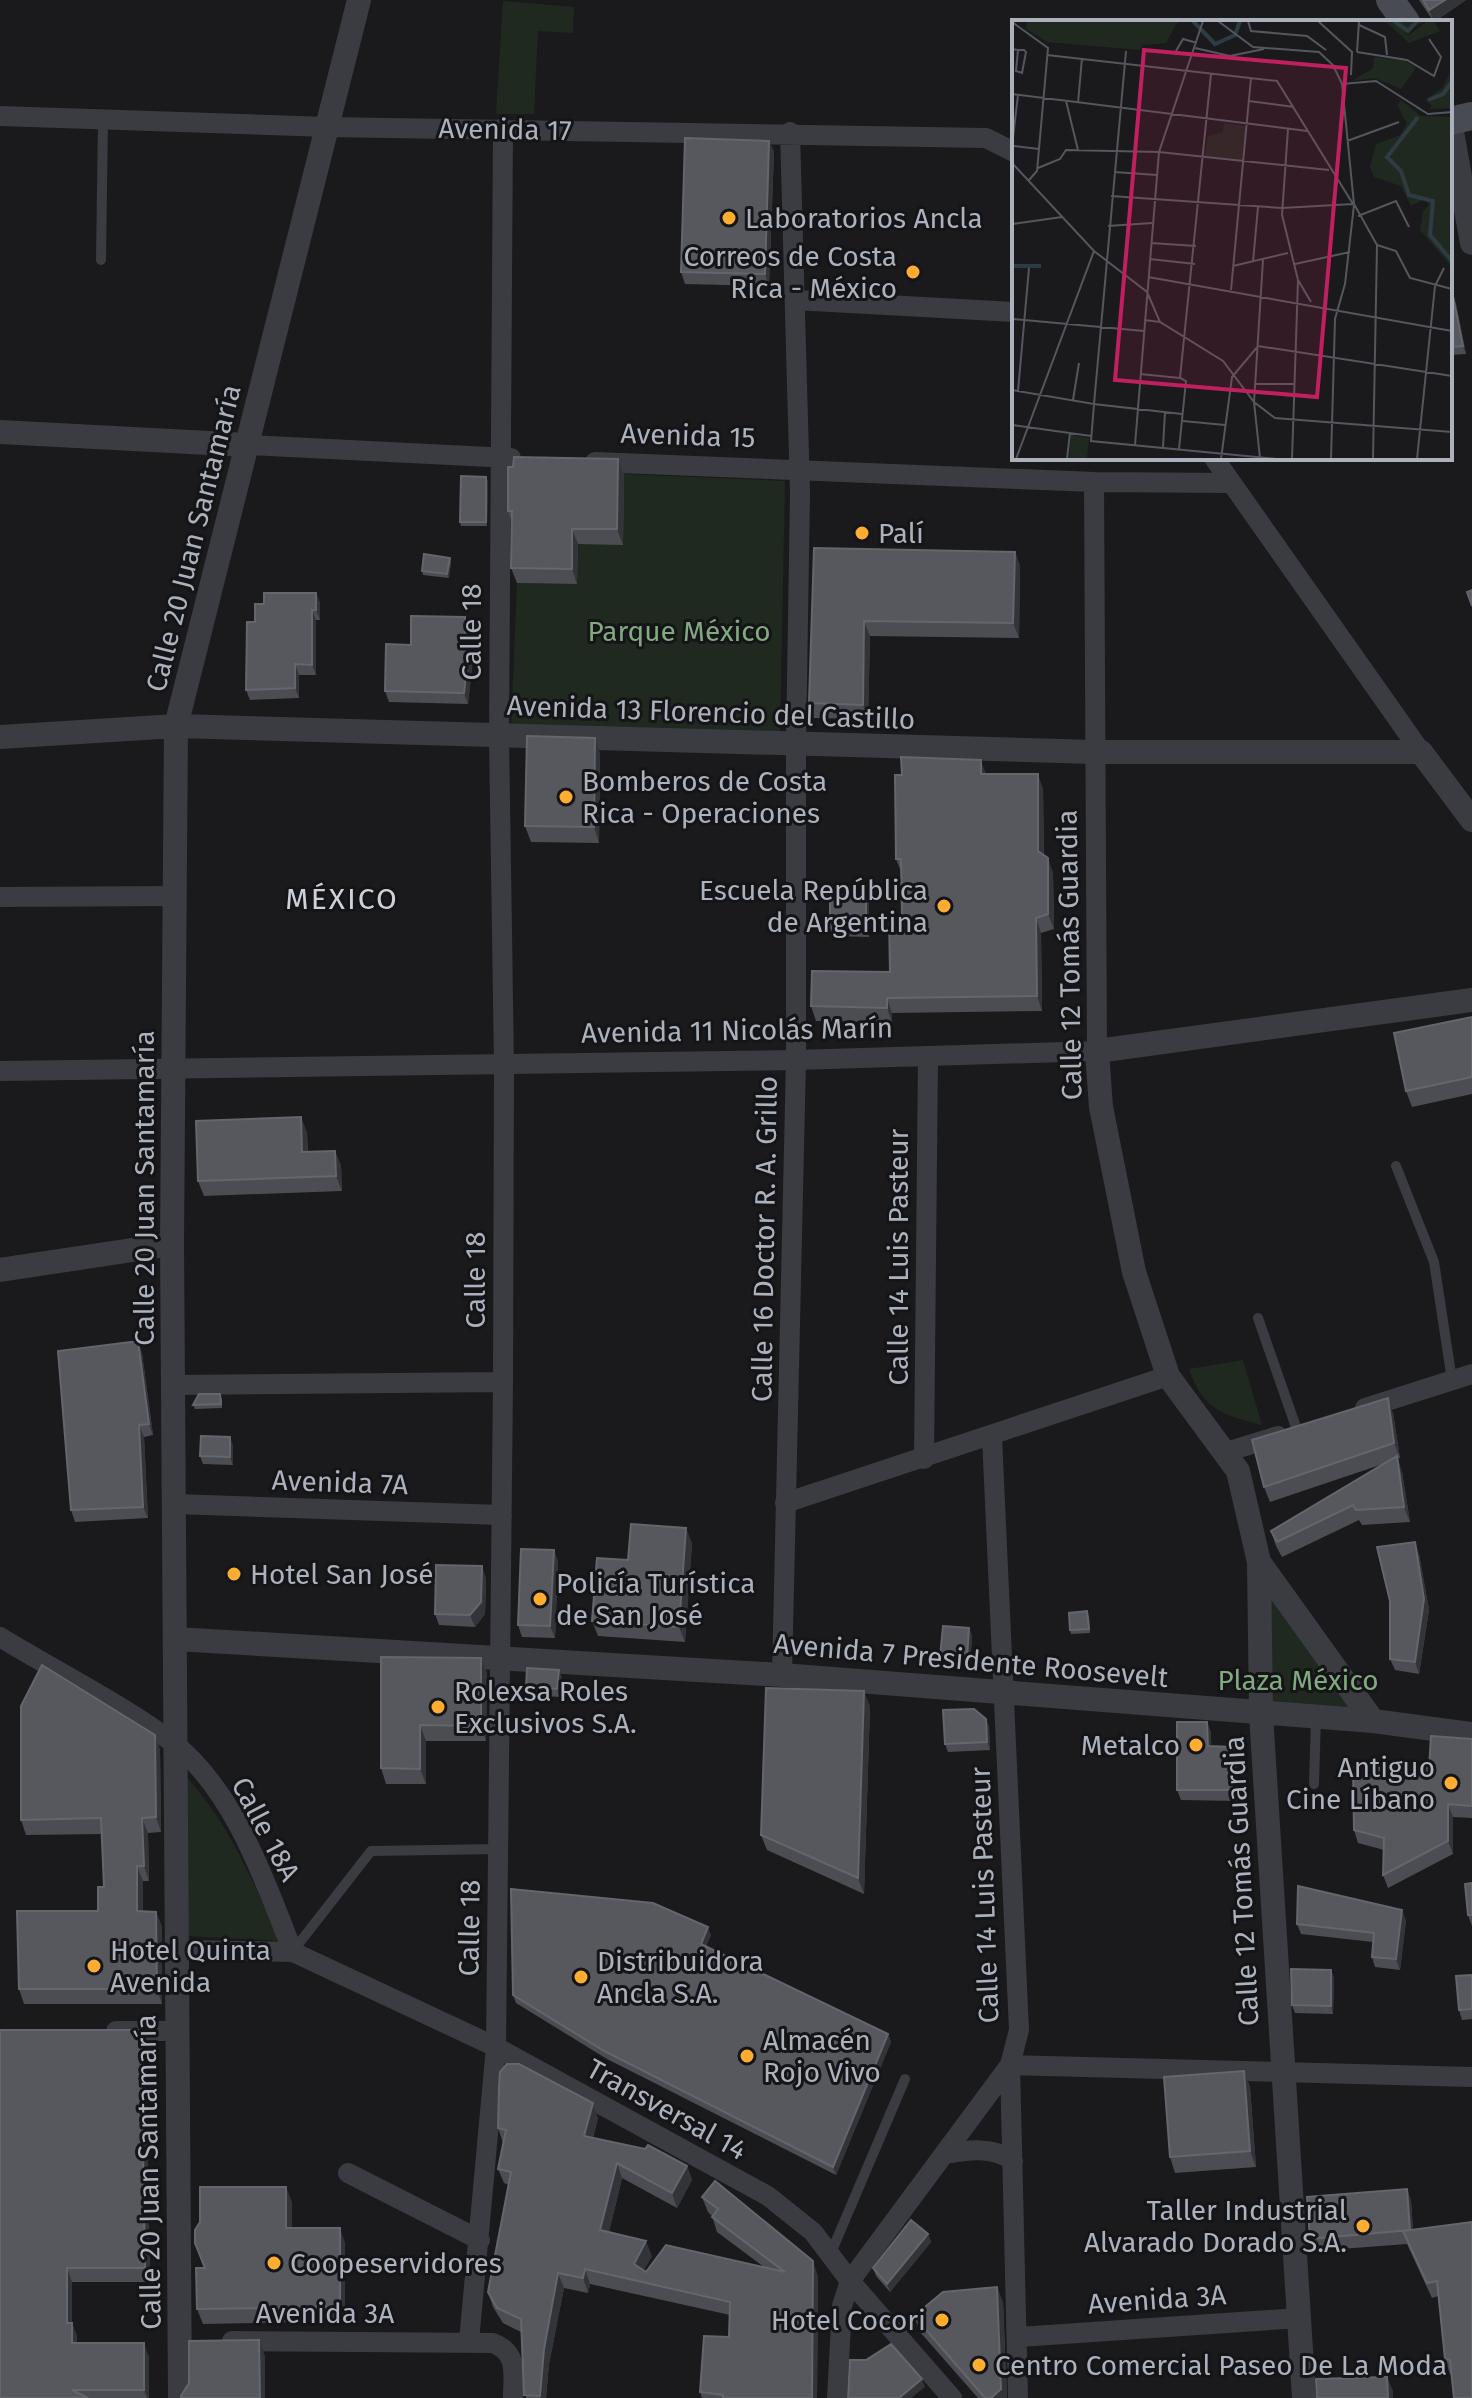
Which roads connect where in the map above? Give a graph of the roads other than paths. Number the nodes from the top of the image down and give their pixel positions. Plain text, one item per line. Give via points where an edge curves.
1 (359, 0) edge
2 (1390, 0) edge
3 (1405, 20) edge
4 (0, 116) edge
5 (1472, 116) edge
6 (103, 120) junction
7 (1452, 121) edge
8 (327, 127) junction
9 (503, 128) junction
10 (790, 132) junction
11 (1452, 132) edge
12 (1011, 149) edge
13 (1472, 243) edge
14 (101, 260) dead end
15 (795, 300) junction
16 (1012, 312) edge
17 (0, 432) edge
18 (247, 445) junction
19 (499, 458) junction
20 (530, 459) edge
21 (1215, 460) edge
22 (577, 461) edge
23 (800, 469) junction
24 (1094, 482) junction
25 (1230, 483) junction
26 (176, 726) junction
27 (499, 736) junction
28 (0, 737) edge
29 (796, 744) junction
30 (1094, 752) junction
31 (1421, 752) junction
32 (1472, 820) edge
33 (174, 896) junction
34 (0, 897) edge
35 (1472, 1000) edge
36 (1097, 1051) junction
37 (928, 1056) junction
38 (796, 1060) junction
39 (504, 1065) junction
40 (175, 1070) junction
41 (0, 1071) edge
42 (1396, 1166) dead end
43 (172, 1244) junction
44 (0, 1270) edge
45 (1258, 1318) dead end
46 (1168, 1376) junction
47 (1462, 1377) edge
48 (503, 1382) junction
49 (174, 1385) junction
50 (1339, 1416) edge
51 (1304, 1428) joint
52 (992, 1437) junction
53 (1226, 1452) junction
54 (924, 1459) junction
55 (785, 1503) junction
56 (175, 1504) junction
57 (502, 1515) junction
58 (1259, 1562) junction
59 (0, 1637) edge
60 (176, 1639) junction
61 (500, 1655) junction
62 (782, 1675) junction
63 (1003, 1693) junction
64 (1261, 1714) junction
65 (1316, 1717) junction
66 (1373, 1721) junction
67 (1472, 1734) edge
68 (174, 1743) junction
69 (1314, 1784) dead end
70 (498, 1849) junction
71 (176, 1950) junction
72 (293, 1952) junction
73 (88, 2031) edge
74 (177, 2031) junction
75 (496, 2047) junction
76 (1010, 2065) junction
77 (1281, 2073) junction
78 (1472, 2077) edge
79 (905, 2079) dead end
80 (945, 2154) junction
81 (1013, 2161) junction
82 (348, 2173) dead end
83 (480, 2240) junction
84 (830, 2255) junction
85 (850, 2281) junction
86 (1300, 2318) junction
87 (1019, 2337) junction
88 (195, 2341) junction
89 (469, 2341) junction
90 (180, 2398) edge
91 (513, 2398) edge
92 (837, 2398) edge
93 (952, 2398) edge
94 (1018, 2398) edge
95 (1304, 2398) edge

1 - 8 street, Calle 20 Juan Santamaría
2 - 3 main road
4 - 6 street, Avenida 17
5 - 7 main road
6 - 8 street, Avenida 17
6 - 14 lane
8 - 9 street, Avenida 17
8 - 18 street, Calle 20 Juan Santamaría
9 - 10 street, Avenida 17
9 - 19 street, Calle 18
10 - 12 street, Avenida 17 via 986,138
10 - 15 street, Calle 16 Doctor R. A. Grillo
11 - 13 street
15 - 16 street
15 - 23 street, Calle 16 Doctor R. A. Grillo
17 - 18 street
18 - 19 street
18 - 26 street, Calle 20 Juan Santamaría
19 - 20 street
19 - 27 street, Calle 18
21 - 25 street
22 - 23 street, Avenida 15
23 - 24 street, Avenida 15
23 - 29 street, Calle 16 Doctor R. A. Grillo
24 - 25 street, Avenida 15
24 - 30 street, Calle 12 Tomás Guardia
25 - 31 street
26 - 27 street, Avenida 13 Florencio del Castillo
26 - 28 street, Avenida 13 Florencio del Castillo
26 - 33 street, Calle 20 Juan Santamaría
27 - 29 street, Avenida 13 Florencio del Castillo
27 - 39 street, Calle 18
29 - 30 street, Avenida 13 Florencio del Castillo
29 - 38 street, Calle 16 Doctor R. A. Grillo
30 - 31 street, Avenida 13 Florencio del Castillo
30 - 36 street, Calle 12 Tomás Guardia
31 - 32 street
33 - 34 street
33 - 40 street, Calle 20 Juan Santamaría
35 - 36 street, Avenida 11 Nicolás Marín
36 - 37 street, Avenida 11 Nicolás Marín
36 - 46 street, Calle 12 Tomás Guardia via 1118,1199 1134,1272
37 - 38 street, Avenida 11 Nicolás Marín
37 - 54 street, Calle 14 Luis Pasteur
38 - 39 street, Avenida 11 Nicolás Marín
38 - 55 street, Calle 16 Doctor R. A. Grillo
39 - 40 street, Avenida 11 Nicolás Marín
39 - 48 street, Calle 18
40 - 41 street, Avenida 11 Nicolás Marín
40 - 43 street, Calle 20 Juan Santamaría
42 - 47 lane via 1434,1262
43 - 44 street
43 - 49 street, Calle 20 Juan Santamaría
45 - 51 lane
46 - 52 street
46 - 53 street, Calle 12 Tomás Guardia
47 - 50 street
48 - 49 street
48 - 57 street, Calle 18
49 - 56 street, Calle 20 Juan Santamaría
51 - 53 street
52 - 54 street
52 - 63 street, Calle 14 Luis Pasteur
53 - 58 street, Calle 12 Tomás Guardia via 1245,1490
54 - 55 street
55 - 62 street, Calle 16 Doctor R. A. Grillo
56 - 57 street, Avenida 7A
56 - 60 street, Calle 20 Juan Santamaría
57 - 61 street, Calle 18
58 - 64 street, Calle 12 Tomás Guardia
58 - 66 street
59 - 68 street, Calle 18A
60 - 61 street, Avenida 7 Presidente Roosevelt
60 - 68 street, Calle 20 Juan Santamaría
61 - 62 street, Avenida 7 Presidente Roosevelt
61 - 70 street, Calle 18
62 - 63 street, Avenida 7 Presidente Roosevelt
63 - 64 street, Avenida 7 Presidente Roosevelt
63 - 76 street, Calle 14 Luis Pasteur via 1019,2030
64 - 65 street, Avenida 7 Presidente Roosevelt
64 - 77 street, Calle 12 Tomás Guardia
65 - 66 street, Avenida 7 Presidente Roosevelt
65 - 69 lane
66 - 67 street, Avenida 7 Presidente Roosevelt
68 - 71 street, Calle 20 Juan Santamaría
68 - 72 street, Calle 18A via 238,1825
70 - 72 lane via 371,1851
70 - 75 street, Calle 18
71 - 72 street
71 - 74 street, Calle 20 Juan Santamaría
72 - 75 street, Transversal 14
73 - 74 street
74 - 88 street, Calle 20 Juan Santamaría
75 - 83 street, Calle 18
75 - 84 street, Transversal 14 via 768,2196 793,2214
76 - 77 street
76 - 80 street
76 - 81 street, Calle 14 Luis Pasteur
77 - 78 street
77 - 86 street, Calle 12 Tomás Guardia
79 - 84 lane
80 - 81 street via 985,2150
80 - 85 street
81 - 87 street, Calle 14 Luis Pasteur
82 - 83 street
83 - 89 street, Calle 18
84 - 85 street, Transversal 14
85 - 92 street via 842,2306
85 - 93 street, Transversal 14
86 - 87 street, Avenida 3A
86 - 95 street, Calle 12 Tomás Guardia
87 - 94 street, Calle 14 Luis Pasteur
88 - 89 street, Avenida 3A
88 - 90 street, Calle 20 Juan Santamaría
89 - 91 street via 505,2348 513,2359

